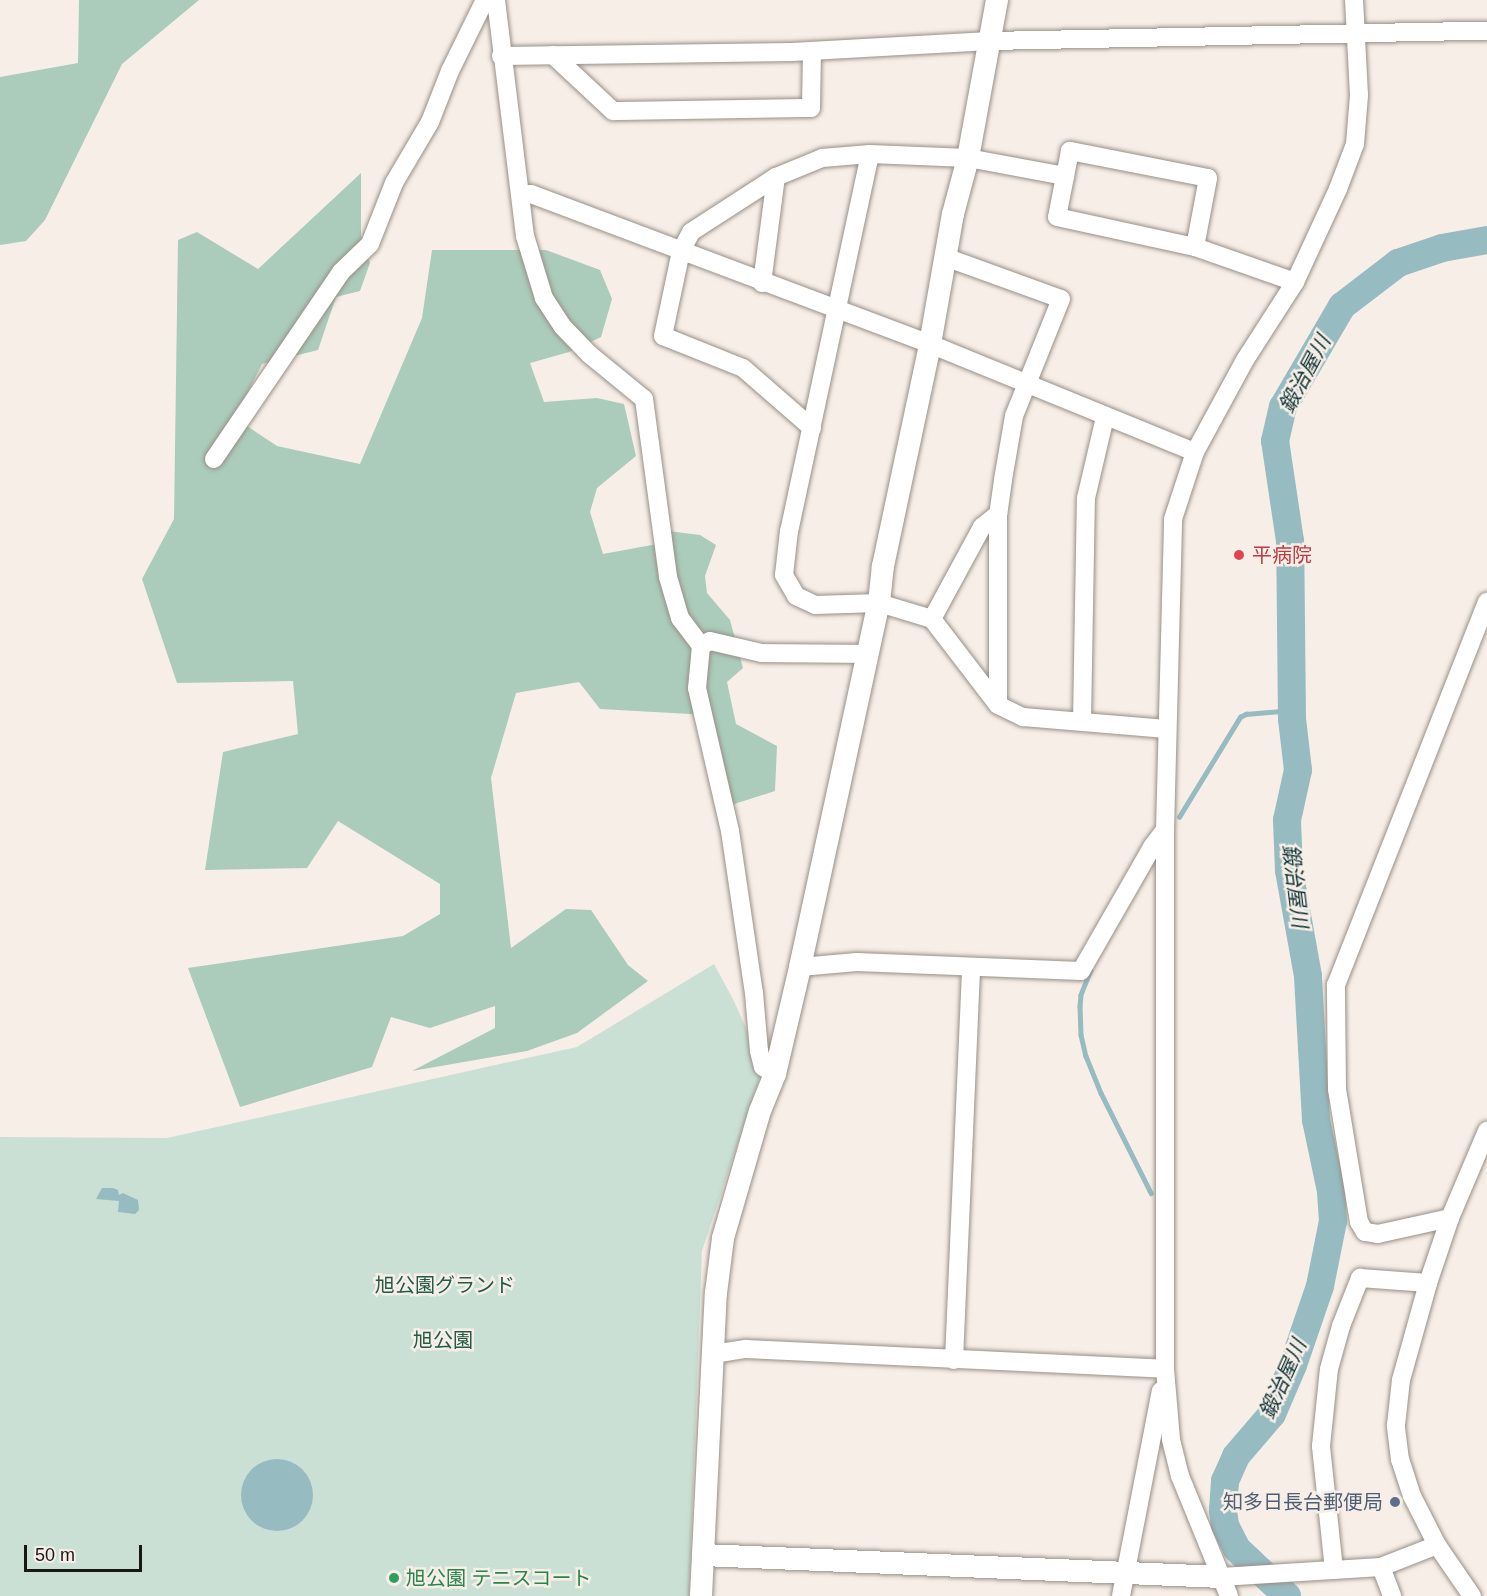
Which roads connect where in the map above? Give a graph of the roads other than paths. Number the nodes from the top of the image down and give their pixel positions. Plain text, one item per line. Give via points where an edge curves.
1 (485, 0) edge
2 (496, 0) edge
3 (997, 0) edge
4 (1354, 0) edge
5 (1487, 31) edge
6 (1357, 32) junction
7 (990, 41) junction
8 (812, 52) junction
9 (553, 55) junction
10 (501, 56) junction
11 (870, 154) junction
12 (968, 158) junction
13 (1065, 176) junction
14 (776, 177) junction
15 (521, 195) junction
16 (1195, 248) junction
17 (681, 251) junction
18 (945, 257) junction
19 (1295, 282) junction
20 (762, 283) junction
21 (839, 310) junction
22 (930, 344) junction
23 (1028, 384) junction
24 (1104, 417) junction
25 (812, 428) junction
26 (1195, 452) junction
27 (214, 459) dead end
28 (998, 514) junction
29 (1487, 602) edge
30 (879, 603) junction
31 (932, 619) junction
32 (701, 646) junction
33 (867, 654) junction
34 (998, 705) junction
35 (1082, 722) junction
36 (1166, 729) junction
37 (1165, 830) junction
38 (800, 967) junction
39 (972, 968) junction
40 (775, 1074) junction
41 (1487, 1131) edge
42 (1450, 1218) junction
43 (1428, 1283) junction
44 (712, 1354) junction
45 (954, 1360) junction
46 (1165, 1369) junction
47 (1437, 1545) junction
48 (703, 1555) junction
49 (1381, 1567) junction
50 (1334, 1570) junction
51 (1125, 1573) junction
52 (1225, 1586) edge
53 (701, 1596) edge
54 (1121, 1596) edge
55 (1392, 1596) edge
56 (1472, 1596) edge

1 - 27 street via 450,70 430,122 393,183 369,244 341,272
2 - 10 street
3 - 7 street
4 - 6 street
5 - 6 street
6 - 7 street
6 - 19 street via 1359,95 1355,144
7 - 8 street
7 - 12 street
8 - 9 street
8 - 9 street via 811,108 613,111
9 - 10 street
10 - 15 street
11 - 12 street
11 - 14 street via 822,158
11 - 21 street
12 - 13 street
12 - 18 street
13 - 16 street via 1057,217
13 - 16 street via 1070,151 1208,178
14 - 17 street via 691,232
14 - 20 street
15 - 17 street via 531,194
15 - 32 street via 525,236 544,298 569,333 644,399 668,576 680,618
16 - 19 street
17 - 20 street
17 - 25 street via 663,336 743,368
18 - 22 street
18 - 23 street via 1062,299
19 - 26 street via 1245,360
20 - 21 street
21 - 22 street
21 - 25 street
22 - 23 street
22 - 30 street via 883,566
23 - 24 street
23 - 28 street via 1014,416
24 - 26 street
24 - 35 street via 1086,498
25 - 30 street via 789,531 784,575 796,596 814,605
26 - 36 street via 1173,519
28 - 31 street via 982,527
28 - 34 street
29 - 42 street via 1336,985 1338,1089 1359,1222 1365,1232 1378,1234
30 - 31 street
30 - 33 street
31 - 34 street
32 - 33 street via 710,641 762,653
32 - 40 street via 697,688 730,831 759,1051 763,1067
33 - 38 street
34 - 35 street via 1023,717
35 - 36 street
36 - 37 street
37 - 39 street via 1081,971
37 - 46 street
38 - 39 street via 857,962
38 - 40 street
39 - 45 street
40 - 44 street via 760,1111 723,1238
41 - 42 street
42 - 43 street
43 - 47 street via 1401,1380 1396,1425 1412,1496
43 - 50 street via 1360,1278 1341,1326 1329,1369 1320,1446
44 - 45 street via 746,1349
44 - 48 street
45 - 46 street
46 - 51 street
46 - 52 street via 1171,1439 1180,1476
47 - 49 street
47 - 56 street
48 - 51 street
48 - 53 street
49 - 50 street
49 - 55 street
50 - 52 street via 1248,1575
51 - 52 street
51 - 54 street

